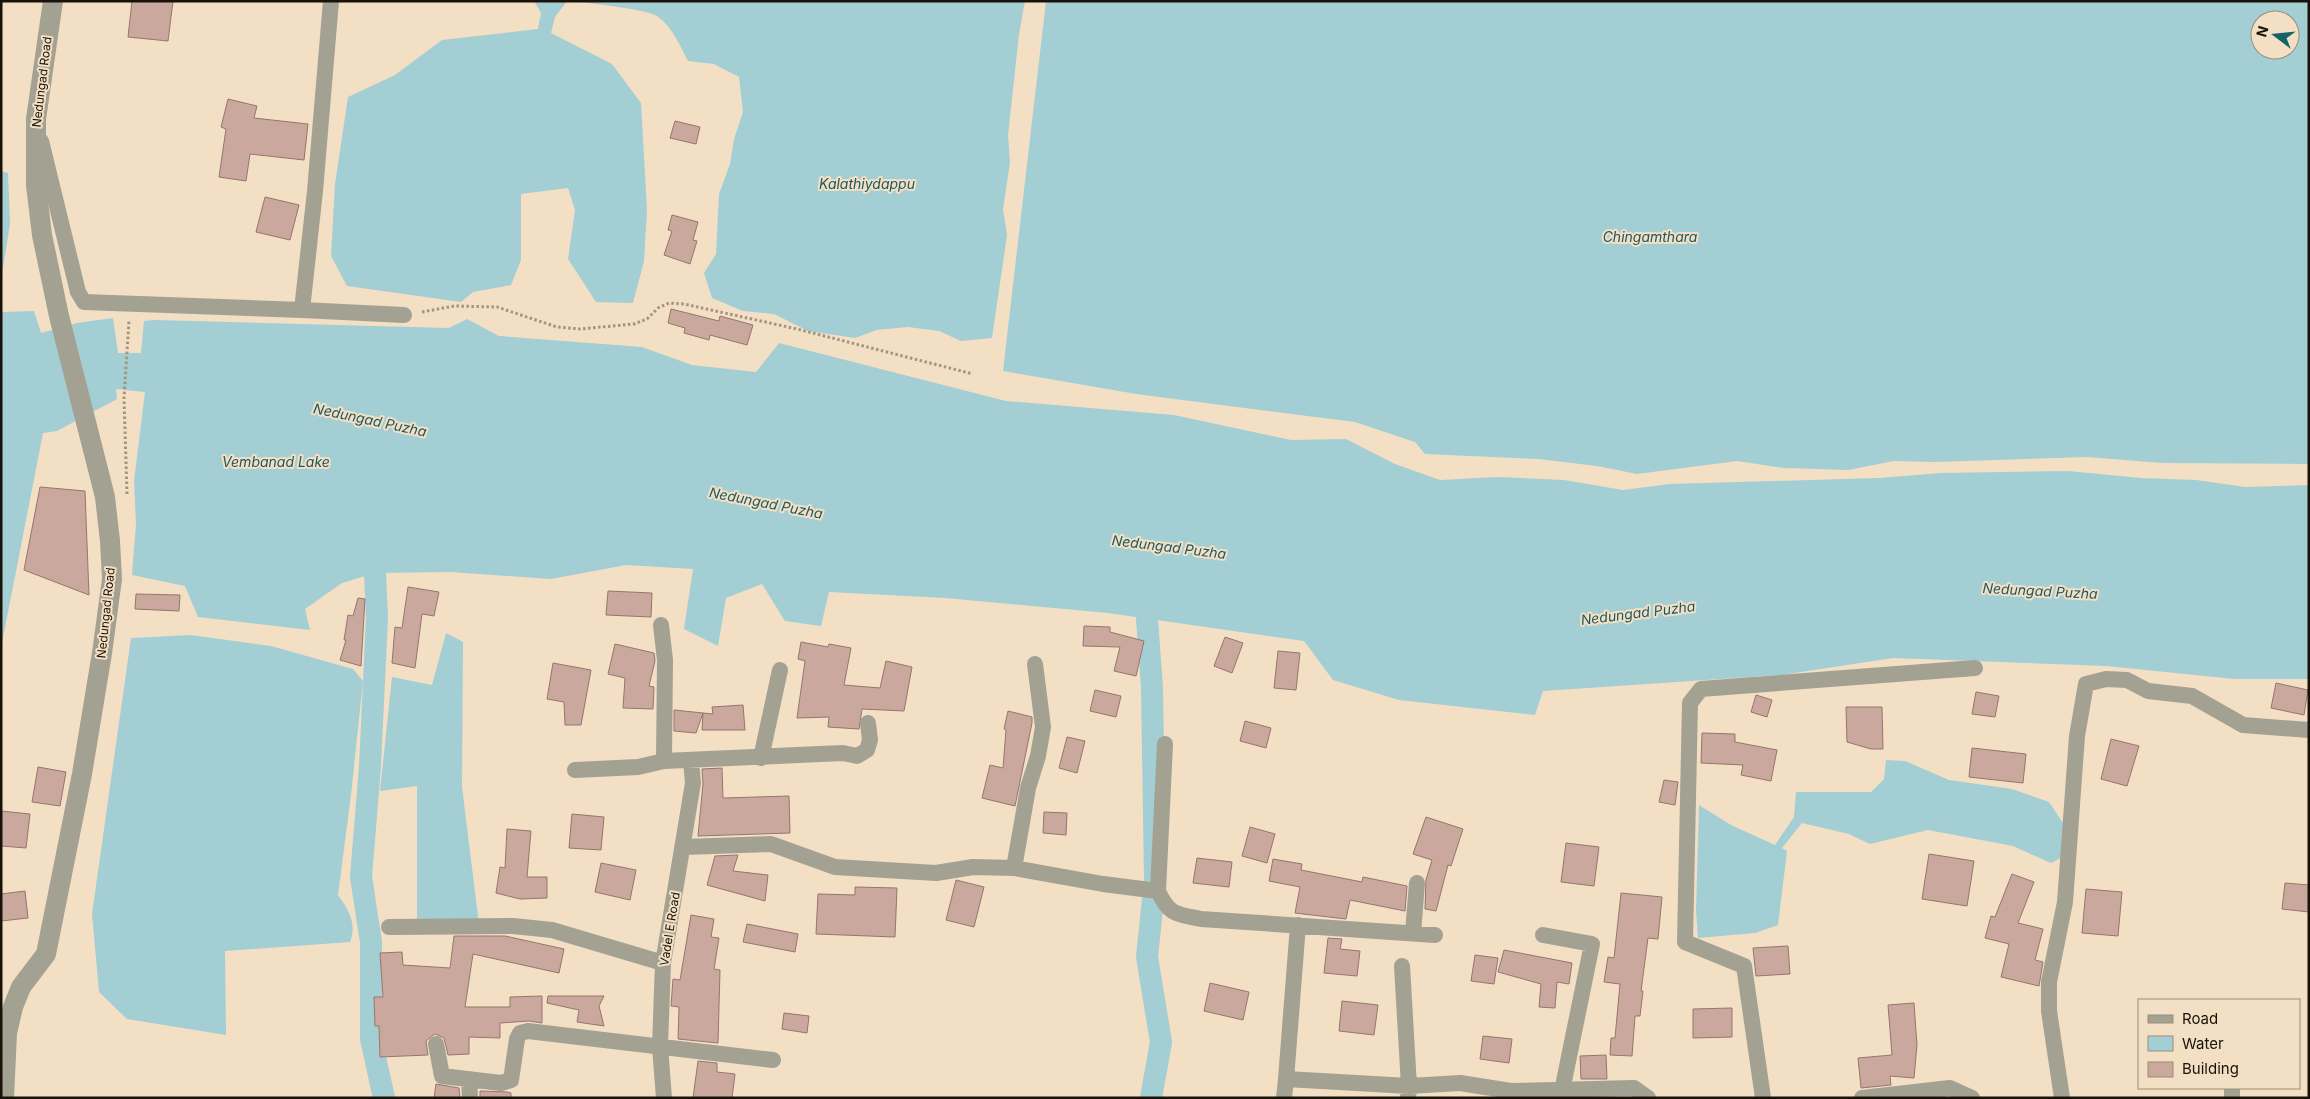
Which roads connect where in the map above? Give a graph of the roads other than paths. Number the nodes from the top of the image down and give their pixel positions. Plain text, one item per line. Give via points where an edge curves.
1 (53, 1) edge
2 (331, 1) edge
3 (36, 119) junction
4 (302, 310) junction
5 (404, 315) road end
6 (661, 625) dead end
7 (1036, 664) dead end
8 (1976, 668) dead end
9 (780, 670) dead end
10 (868, 723) dead end
11 (2309, 730) edge
12 (1165, 744) dead end
13 (761, 758) junction
14 (664, 761) junction
15 (691, 761) junction
16 (575, 770) dead end
17 (684, 847) junction
18 (1014, 868) junction
19 (1417, 883) dead end
20 (1153, 890) junction
21 (1298, 925) junction
22 (389, 928) dead end
23 (1413, 934) junction
24 (1435, 935) dead end
25 (1543, 935) dead end
26 (663, 962) junction
27 (1402, 966) dead end
28 (436, 1044) dead end
29 (660, 1047) junction
30 (773, 1060) dead end
31 (469, 1079) junction
32 (1286, 1079) junction
33 (1562, 1091) junction
34 (1408, 1092) edge
35 (4, 1098) edge
36 (470, 1098) edge
37 (664, 1098) edge
38 (1284, 1098) edge
39 (1648, 1098) edge
40 (1763, 1098) edge
41 (1862, 1098) edge
42 (1972, 1098) edge
43 (2062, 1098) edge

1 - 3 street, Nedungad Road
2 - 4 street
3 - 4 street via 78,292 84,302
3 - 35 street, Nedungad Road via 36,185 42,235 109,524 112,579 82,774 46,954 21,987 13,1007 6,1033
4 - 5 street
6 - 14 street via 665,660
7 - 18 street via 1043,727
8 - 40 street via 1701,689 1690,703 1684,942 1744,966
9 - 13 street
10 - 13 street via 870,740 867,750 857,756 844,753
11 - 43 street via 2243,725 2192,696 2148,691 2127,680 2106,678 2086,684 2077,736 2065,902 2049,982 2049,1012
12 - 20 street
13 - 15 street
14 - 15 street
14 - 16 street via 638,767
15 - 17 street, Vadel E Road via 693,783
17 - 18 street via 771,844 835,867 902,872
17 - 26 street, Vadel E Road
18 - 20 street
19 - 23 street
20 - 21 street via 1174,914 1201,919
21 - 23 street
21 - 32 street
22 - 26 street via 513,926 552,930
23 - 24 street
25 - 33 street via 1592,944
26 - 29 street, Vadel E Road
27 - 34 street
28 - 31 street via 442,1076
29 - 30 street
29 - 31 street via 528,1030 520,1033 517,1039 511,1080 501,1083
29 - 37 street, Vadel E Road
31 - 36 street
32 - 34 street
32 - 38 street
33 - 34 street via 1511,1091 1460,1084
33 - 39 street via 1634,1088
41 - 42 street via 1950,1088

